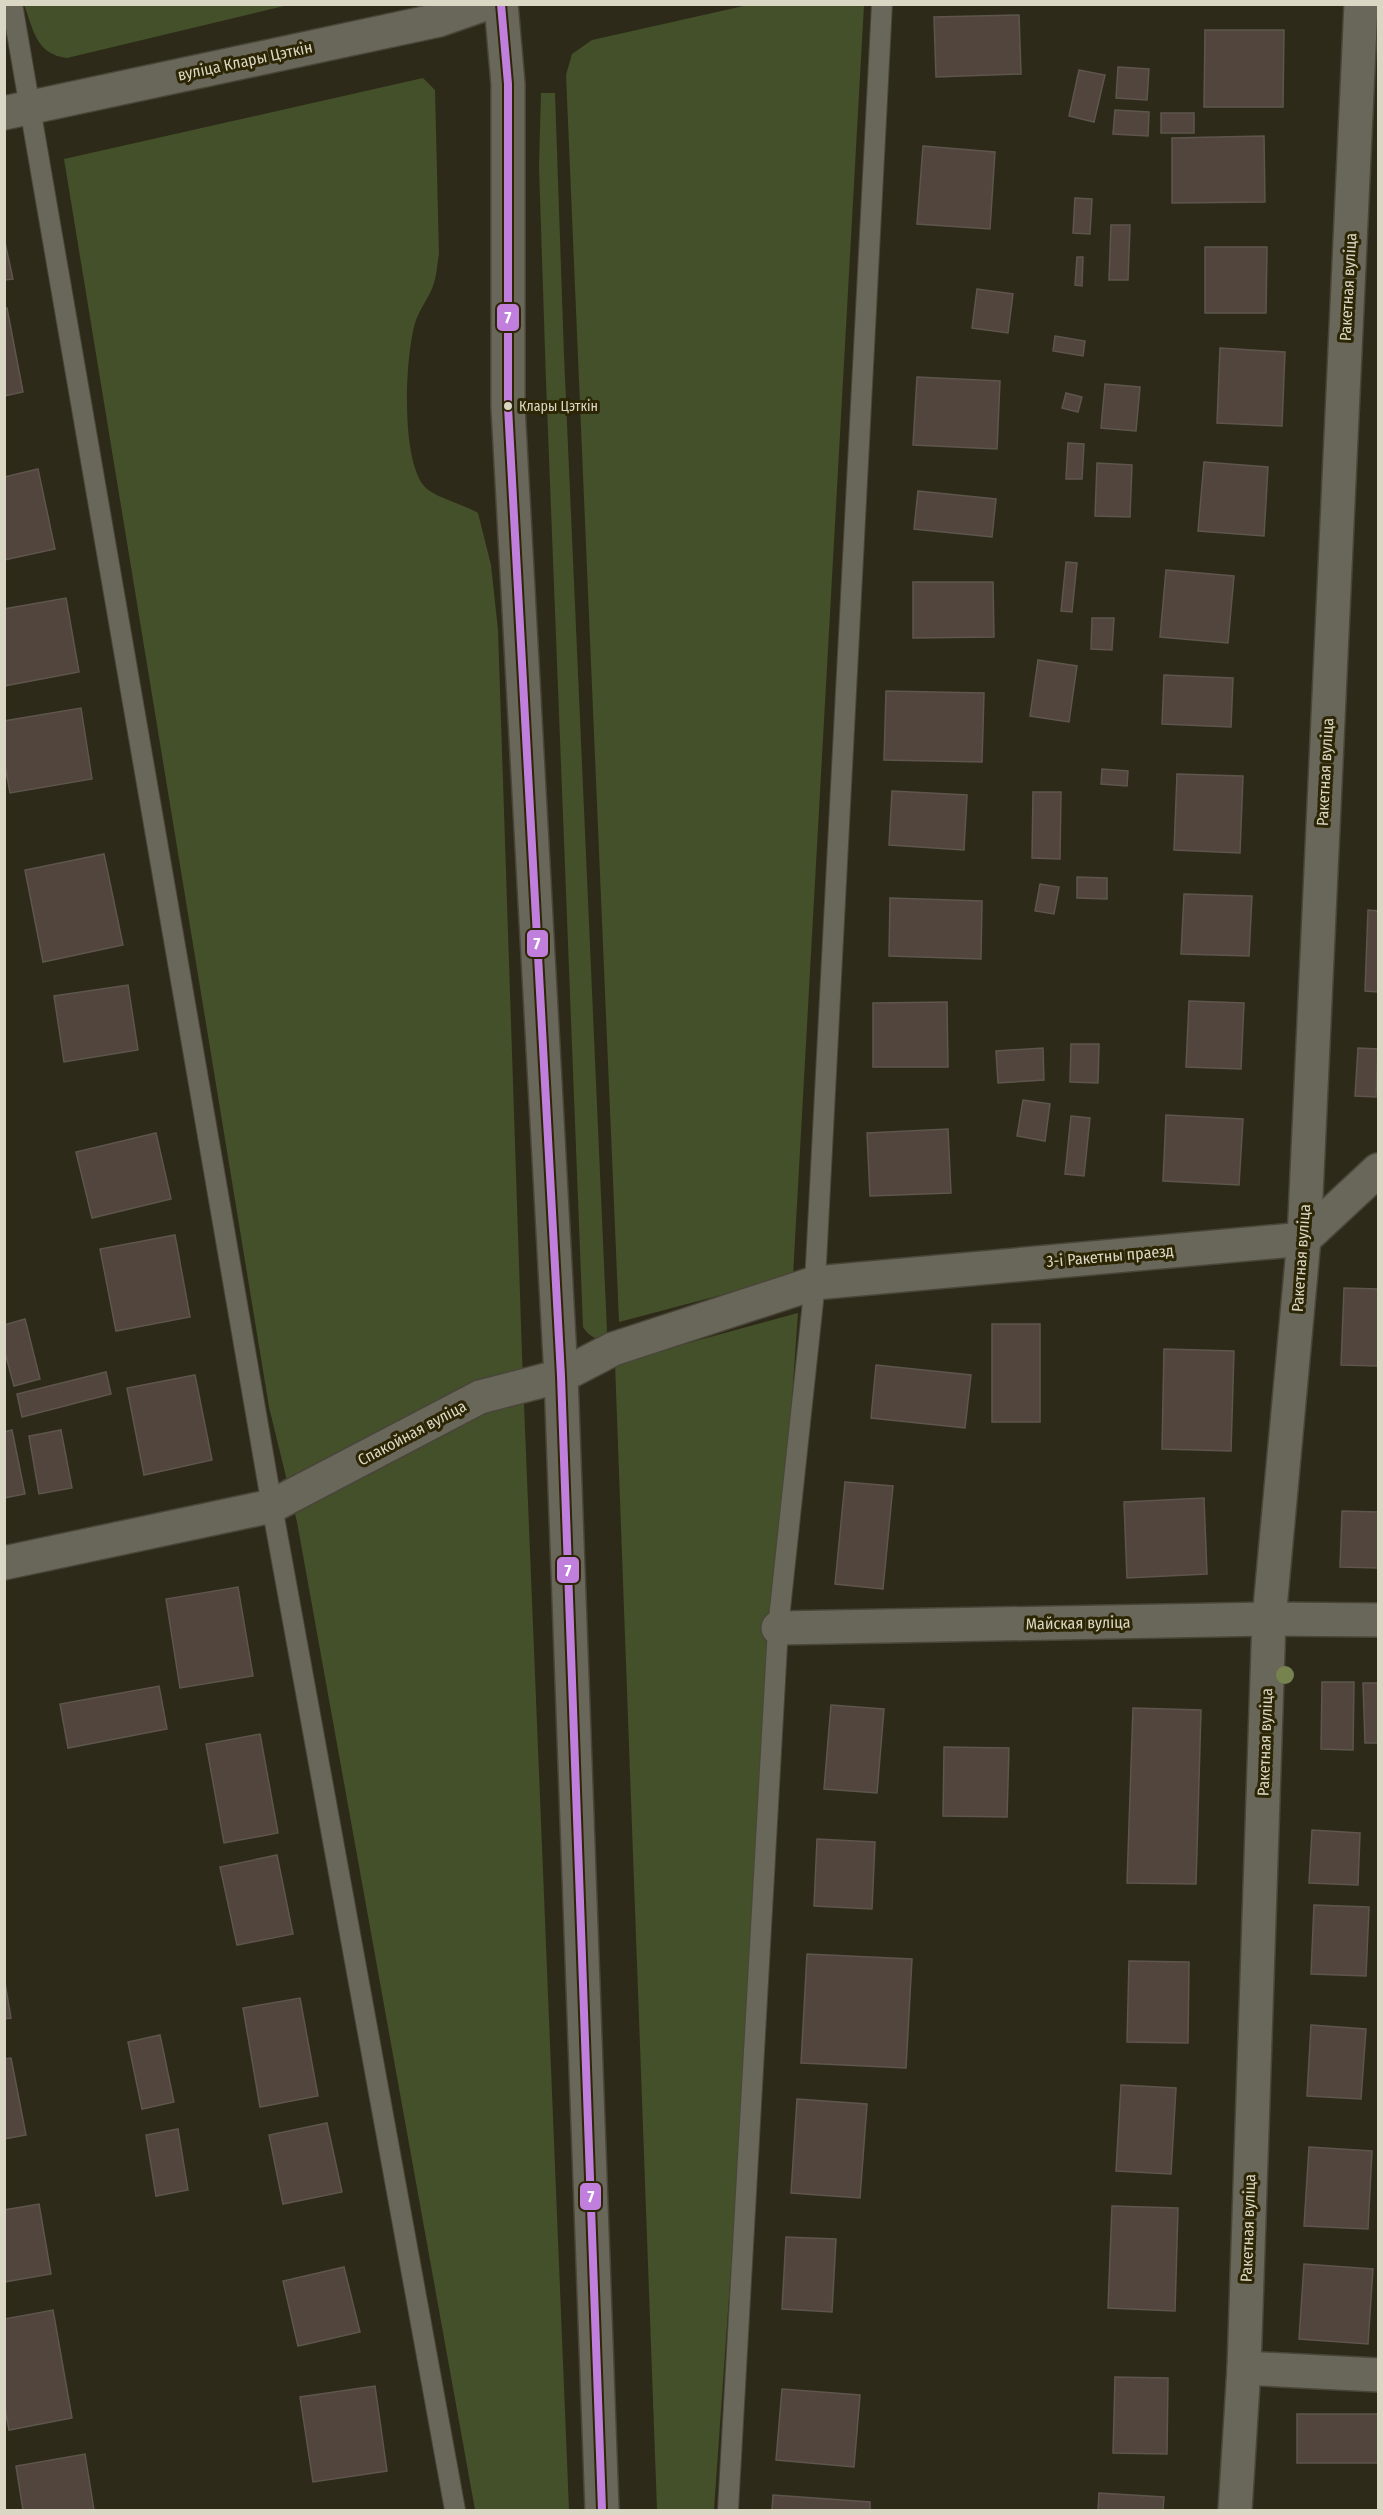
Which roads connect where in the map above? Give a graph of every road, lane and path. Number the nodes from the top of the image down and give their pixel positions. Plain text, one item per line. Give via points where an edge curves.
1 (12, 4) edge
2 (485, 4) edge
3 (501, 4) edge
4 (882, 4) edge
5 (1361, 4) edge
6 (17, 110) edge
7 (1378, 1170) edge
8 (1304, 1239) junction
9 (814, 1283) junction
10 (561, 1377) junction
11 (272, 1506) junction
12 (4, 1563) edge
13 (1269, 1619) junction
14 (1378, 1620) edge
15 (778, 1628) junction
16 (1244, 2368) junction
17 (1378, 2375) edge
18 (455, 2511) edge
19 (602, 2511) edge
20 (728, 2511) edge
21 (1235, 2511) edge

1 - 6 lane
2 - 6 street, вуліца Клары Цэткін via 439,20
3 - 10 street via 508,84 508,407
4 - 9 lane
5 - 8 street, Ракетная вуліца
6 - 11 lane via 39,152
7 - 8 street
8 - 9 street, 3-і Ракетны праезд
8 - 13 street, Ракетная вуліца
9 - 10 street, Спакойная вуліца via 613,1349
9 - 15 lane
10 - 11 street, Спакойная вуліца via 480,1397
10 - 19 street
11 - 12 street, Спакойная вуліца
11 - 18 lane
13 - 14 street, Майская вуліца
13 - 15 street, Майская вуліца
13 - 16 street, Ракетная вуліца
15 - 20 lane
16 - 17 street
16 - 21 street, Ракетная вуліца

